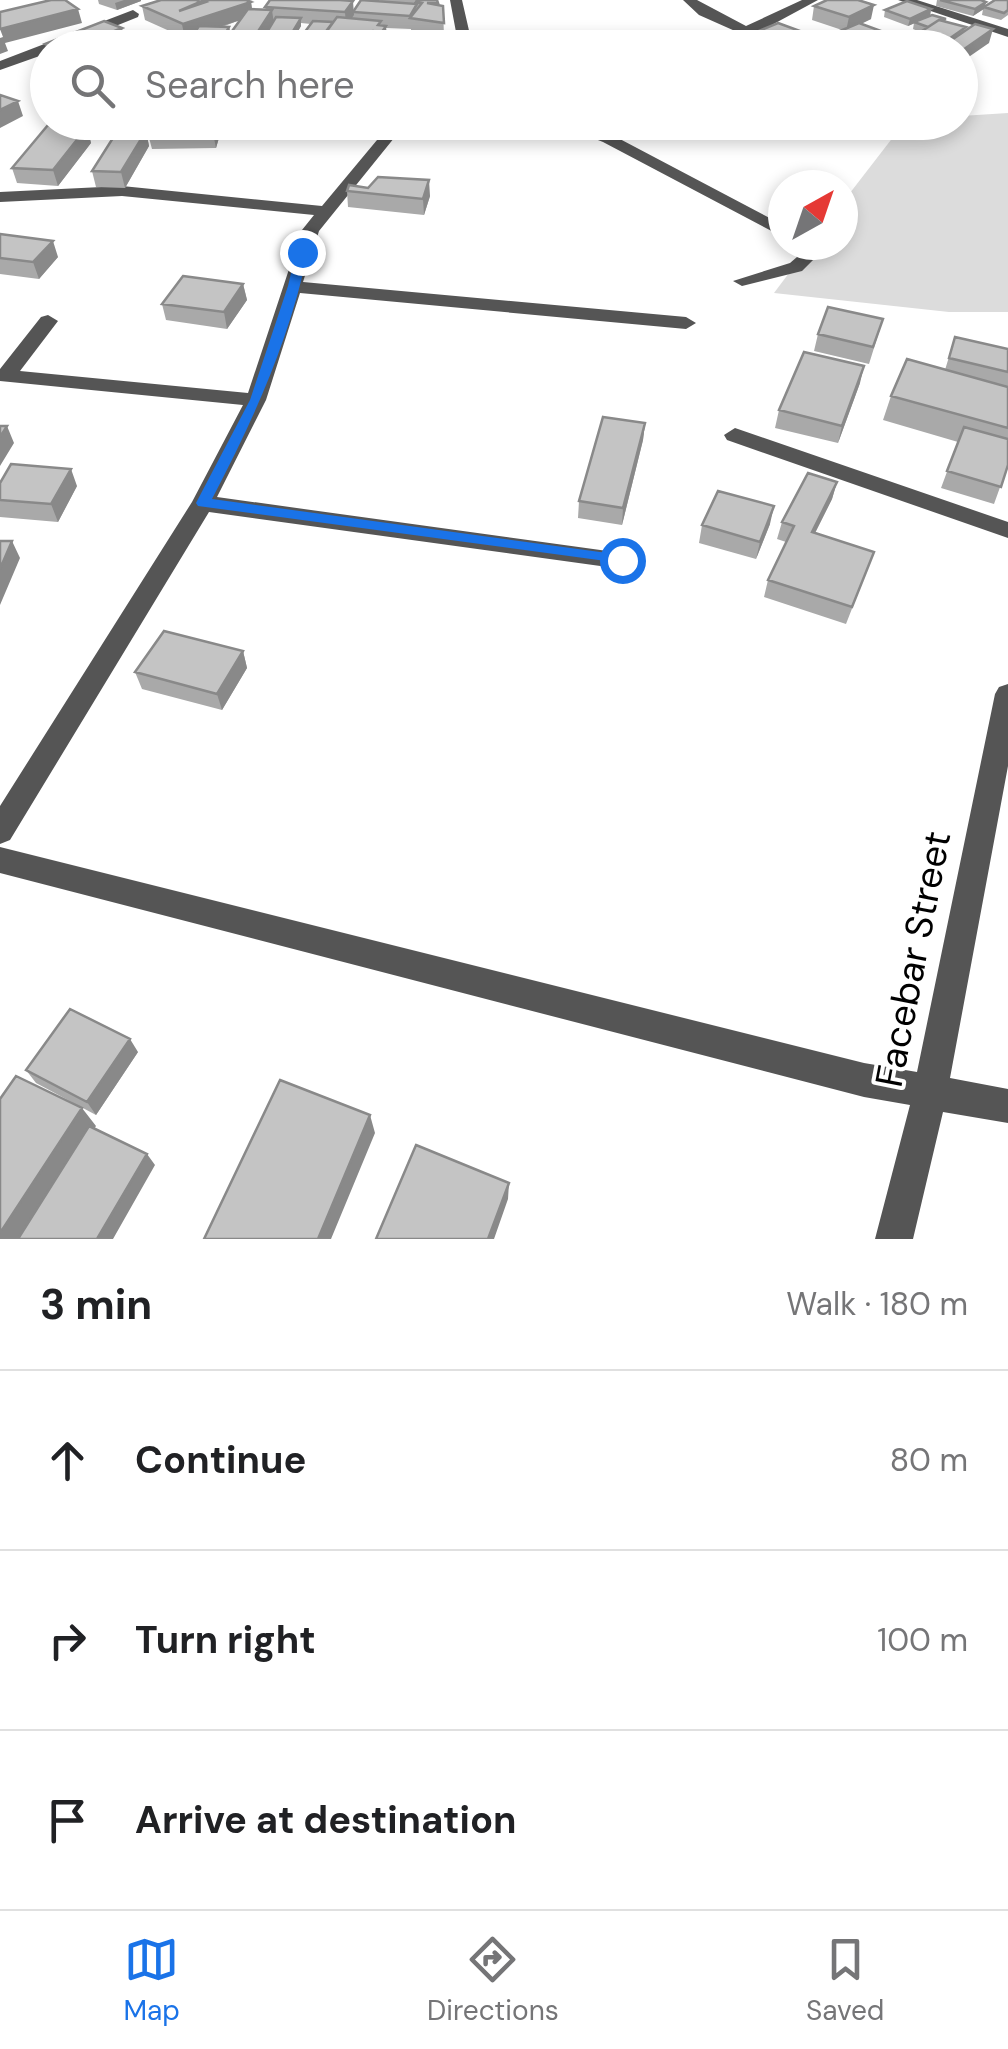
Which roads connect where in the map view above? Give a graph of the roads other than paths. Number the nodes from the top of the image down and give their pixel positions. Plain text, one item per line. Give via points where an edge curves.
1 (456, 0) edge
2 (689, 0) edge
3 (812, 0) edge
4 (904, 0) edge
5 (134, 14) dead end
6 (94, 30) edge
7 (462, 30) edge
8 (744, 30) edge
9 (748, 30) edge
10 (1008, 32) edge
11 (30, 55) edge
12 (0, 66) edge
13 (385, 140) edge
14 (610, 140) edge
15 (0, 197) edge
16 (326, 212) junction
17 (768, 224) edge
18 (804, 260) edge
19 (742, 281) dead end
20 (294, 286) junction
21 (48, 321) dead end
22 (686, 323) dead end
23 (4, 375) edge
24 (256, 400) junction
25 (735, 435) dead end
26 (203, 503) junction
27 (1008, 530) edge
28 (622, 560) dead end
29 (1008, 694) edge
30 (0, 830) edge
31 (0, 860) edge
32 (930, 1094) junction
33 (1008, 1106) edge
34 (894, 1239) edge

1 - 7 street
2 - 8 street
3 - 9 street
4 - 10 street
5 - 6 street
11 - 12 street
13 - 16 street
14 - 17 street
15 - 16 street via 35,191 144,194
16 - 20 street via 302,252
18 - 19 street
20 - 22 street
20 - 24 street
21 - 23 street
23 - 24 street
24 - 26 street
25 - 27 street
26 - 28 street
26 - 30 street
29 - 32 street, Facebar Street
31 - 32 street
32 - 33 street
32 - 34 street, Facebar Street

